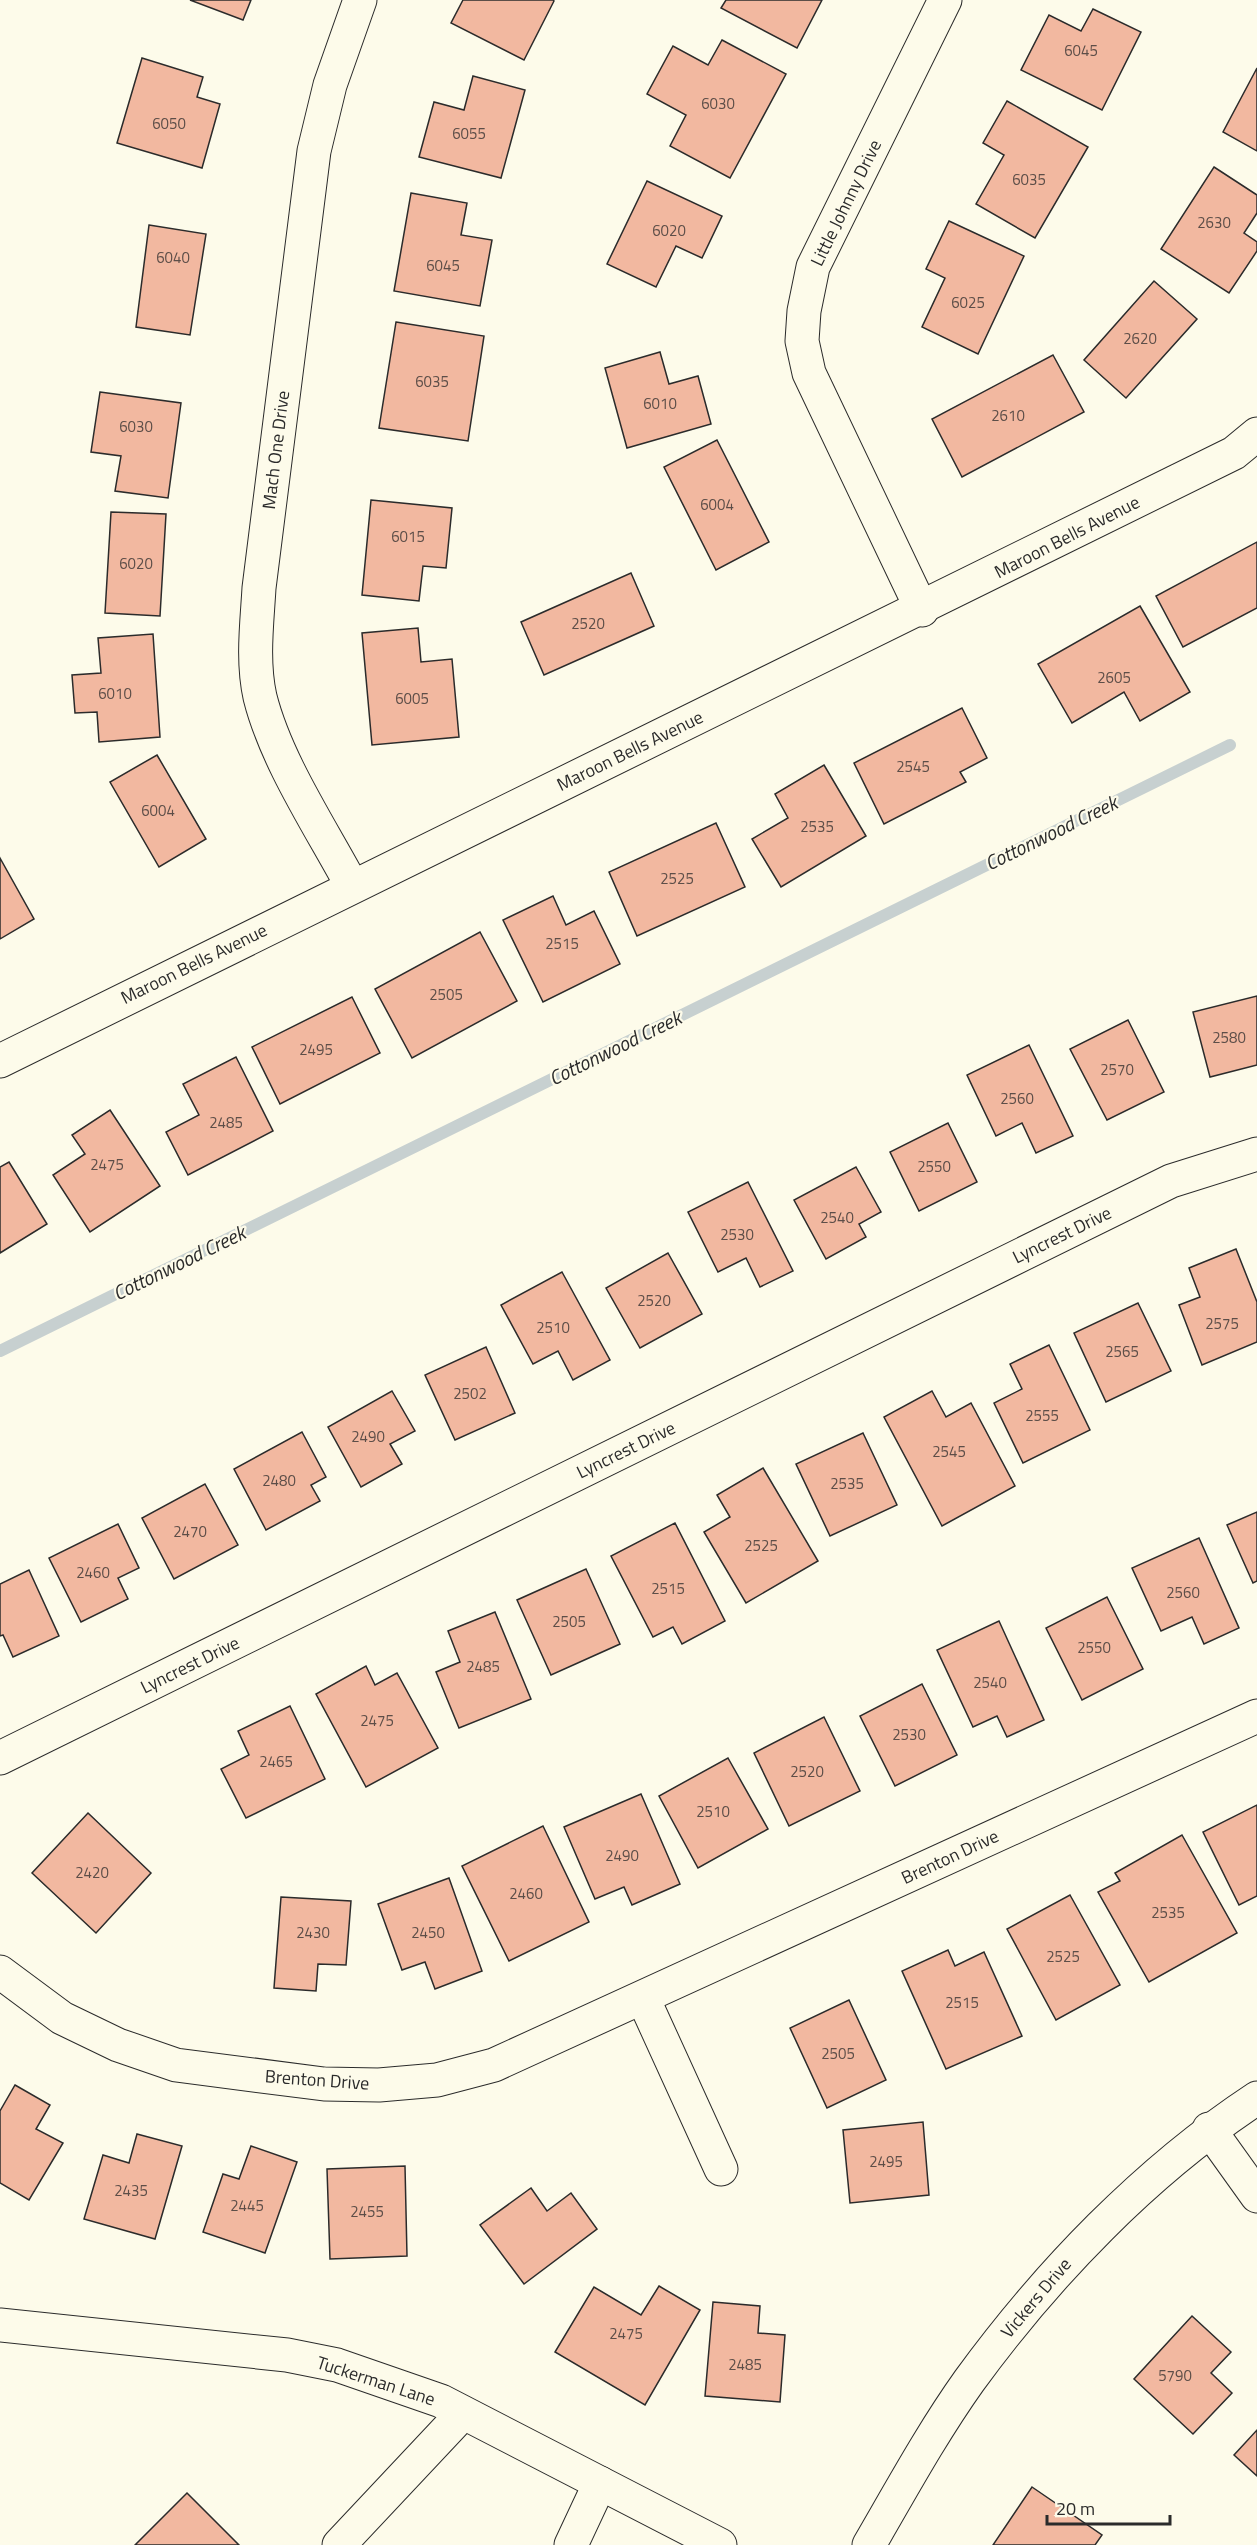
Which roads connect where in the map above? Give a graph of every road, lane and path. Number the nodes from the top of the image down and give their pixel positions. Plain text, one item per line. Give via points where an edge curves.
1 (360, 0) edge
2 (945, 0) edge
3 (1257, 435) edge
4 (922, 610) junction
5 (351, 886) junction
6 (0, 1061) edge
7 (1257, 1154) edge
8 (1257, 1716) edge
9 (0, 1758) edge
10 (0, 1972) edge
11 (643, 1998) junction
12 (1257, 2098) edge
13 (1209, 2129) junction
14 (721, 2169) dead end
15 (1257, 2196) edge
16 (0, 2325) edge
17 (463, 2413) junction
18 (600, 2483) junction
19 (339, 2545) edge
20 (571, 2545) edge
21 (720, 2545) edge
22 (869, 2545) edge

1 - 5 street, Mach One Drive via 330,85 314,151 259,588 255,652 260,696 278,748
2 - 4 street, Little Johnny Drive via 813,267 802,341 809,373 824,409
3 - 4 street, Maroon Bells Avenue via 1233,453
4 - 5 street, Maroon Bells Avenue
5 - 6 street, Maroon Bells Avenue
7 - 9 street, Lyncrest Drive via 1171,1181
8 - 11 street, Brenton Drive
10 - 11 street, Brenton Drive via 62,2018 118,2045 176,2066 324,2084 379,2085 437,2079 494,2066
11 - 14 street
12 - 13 street, Vickers Drive
13 - 15 street
13 - 22 street, Vickers Drive via 1071,2256 1020,2316 968,2383
16 - 17 street, Tuckerman Lane via 287,2355 387,2381
17 - 18 street, Tuckerman Lane
17 - 19 street
18 - 20 street
18 - 21 street, Tuckerman Lane

